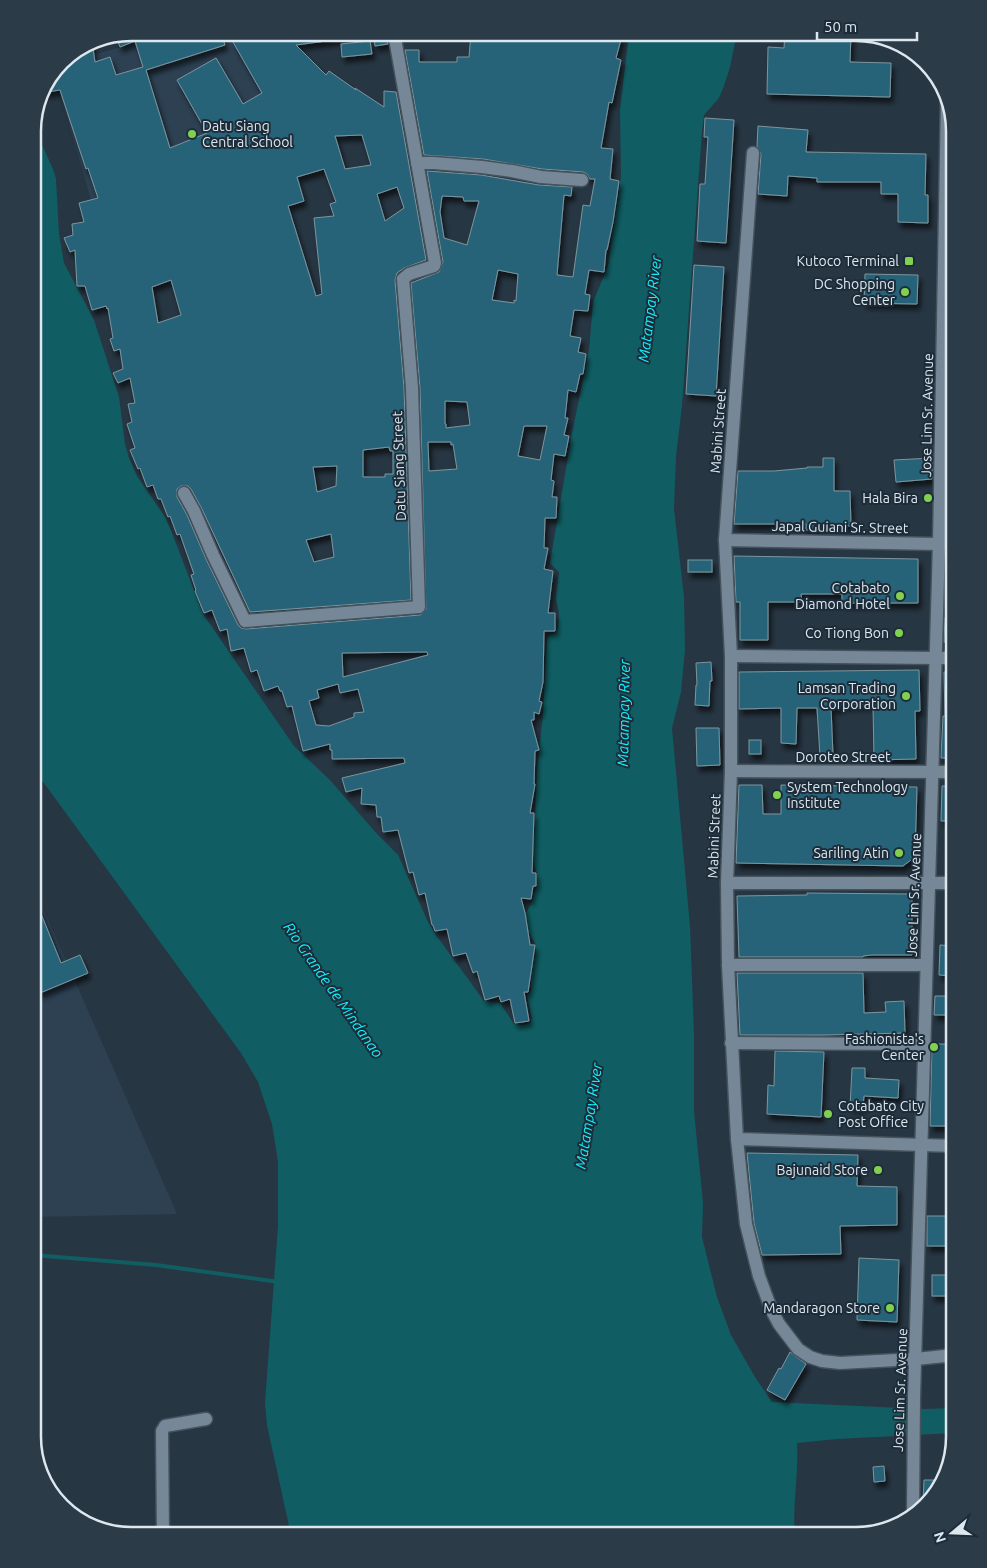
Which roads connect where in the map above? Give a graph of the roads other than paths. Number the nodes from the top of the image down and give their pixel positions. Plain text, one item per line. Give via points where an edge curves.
1 (395, 41) edge
2 (753, 153) dead end
3 (417, 163) junction
4 (582, 180) dead end
5 (946, 441) edge
6 (184, 492) dead end
7 (726, 540) junction
8 (939, 544) junction
9 (946, 544) edge
10 (731, 656) junction
11 (936, 658) junction
12 (946, 658) edge
13 (732, 772) junction
14 (932, 772) junction
15 (946, 772) edge
16 (929, 882) junction
17 (727, 883) junction
18 (946, 883) edge
19 (728, 965) junction
20 (926, 965) junction
21 (731, 1043) junction
22 (924, 1044) junction
23 (738, 1139) junction
24 (921, 1146) junction
25 (946, 1146) edge
26 (946, 1356) edge
27 (916, 1359) junction
28 (206, 1419) dead end
29 (913, 1506) edge
30 (163, 1527) edge

1 - 3 street, Datu Siang Street
2 - 7 street, Mabini Street
3 - 4 street via 482,167
3 - 6 street, Datu Siang Street via 435,263 403,279 412,388 419,607 245,621
5 - 8 street, Jose Lim Sr. Avenue
7 - 8 street, Japal Guiani Sr. Street
7 - 10 street, Mabini Street
8 - 9 street, Japal Guiani Sr. Street
8 - 11 street, Jose Lim Sr. Avenue
10 - 11 street
10 - 13 street, Mabini Street
11 - 12 street
11 - 14 street, Jose Lim Sr. Avenue
13 - 14 street, Doroteo Street
13 - 17 street, Mabini Street
14 - 15 street, Doroteo Street
14 - 16 street, Jose Lim Sr. Avenue
16 - 17 street
16 - 18 street
16 - 20 street, Jose Lim Sr. Avenue
17 - 19 street, Mabini Street
19 - 20 street
19 - 21 street, Mabini Street
20 - 22 street, Jose Lim Sr. Avenue
21 - 22 street
21 - 23 street, Mabini Street
22 - 24 street, Jose Lim Sr. Avenue
23 - 24 street
23 - 27 street, Mabini Street via 746,1224 759,1276 772,1311 790,1340 810,1358 822,1361
24 - 25 street
24 - 27 street, Jose Lim Sr. Avenue
26 - 27 street, Mabini Street
27 - 29 street, Jose Lim Sr. Avenue
28 - 30 street via 165,1426 162,1431

